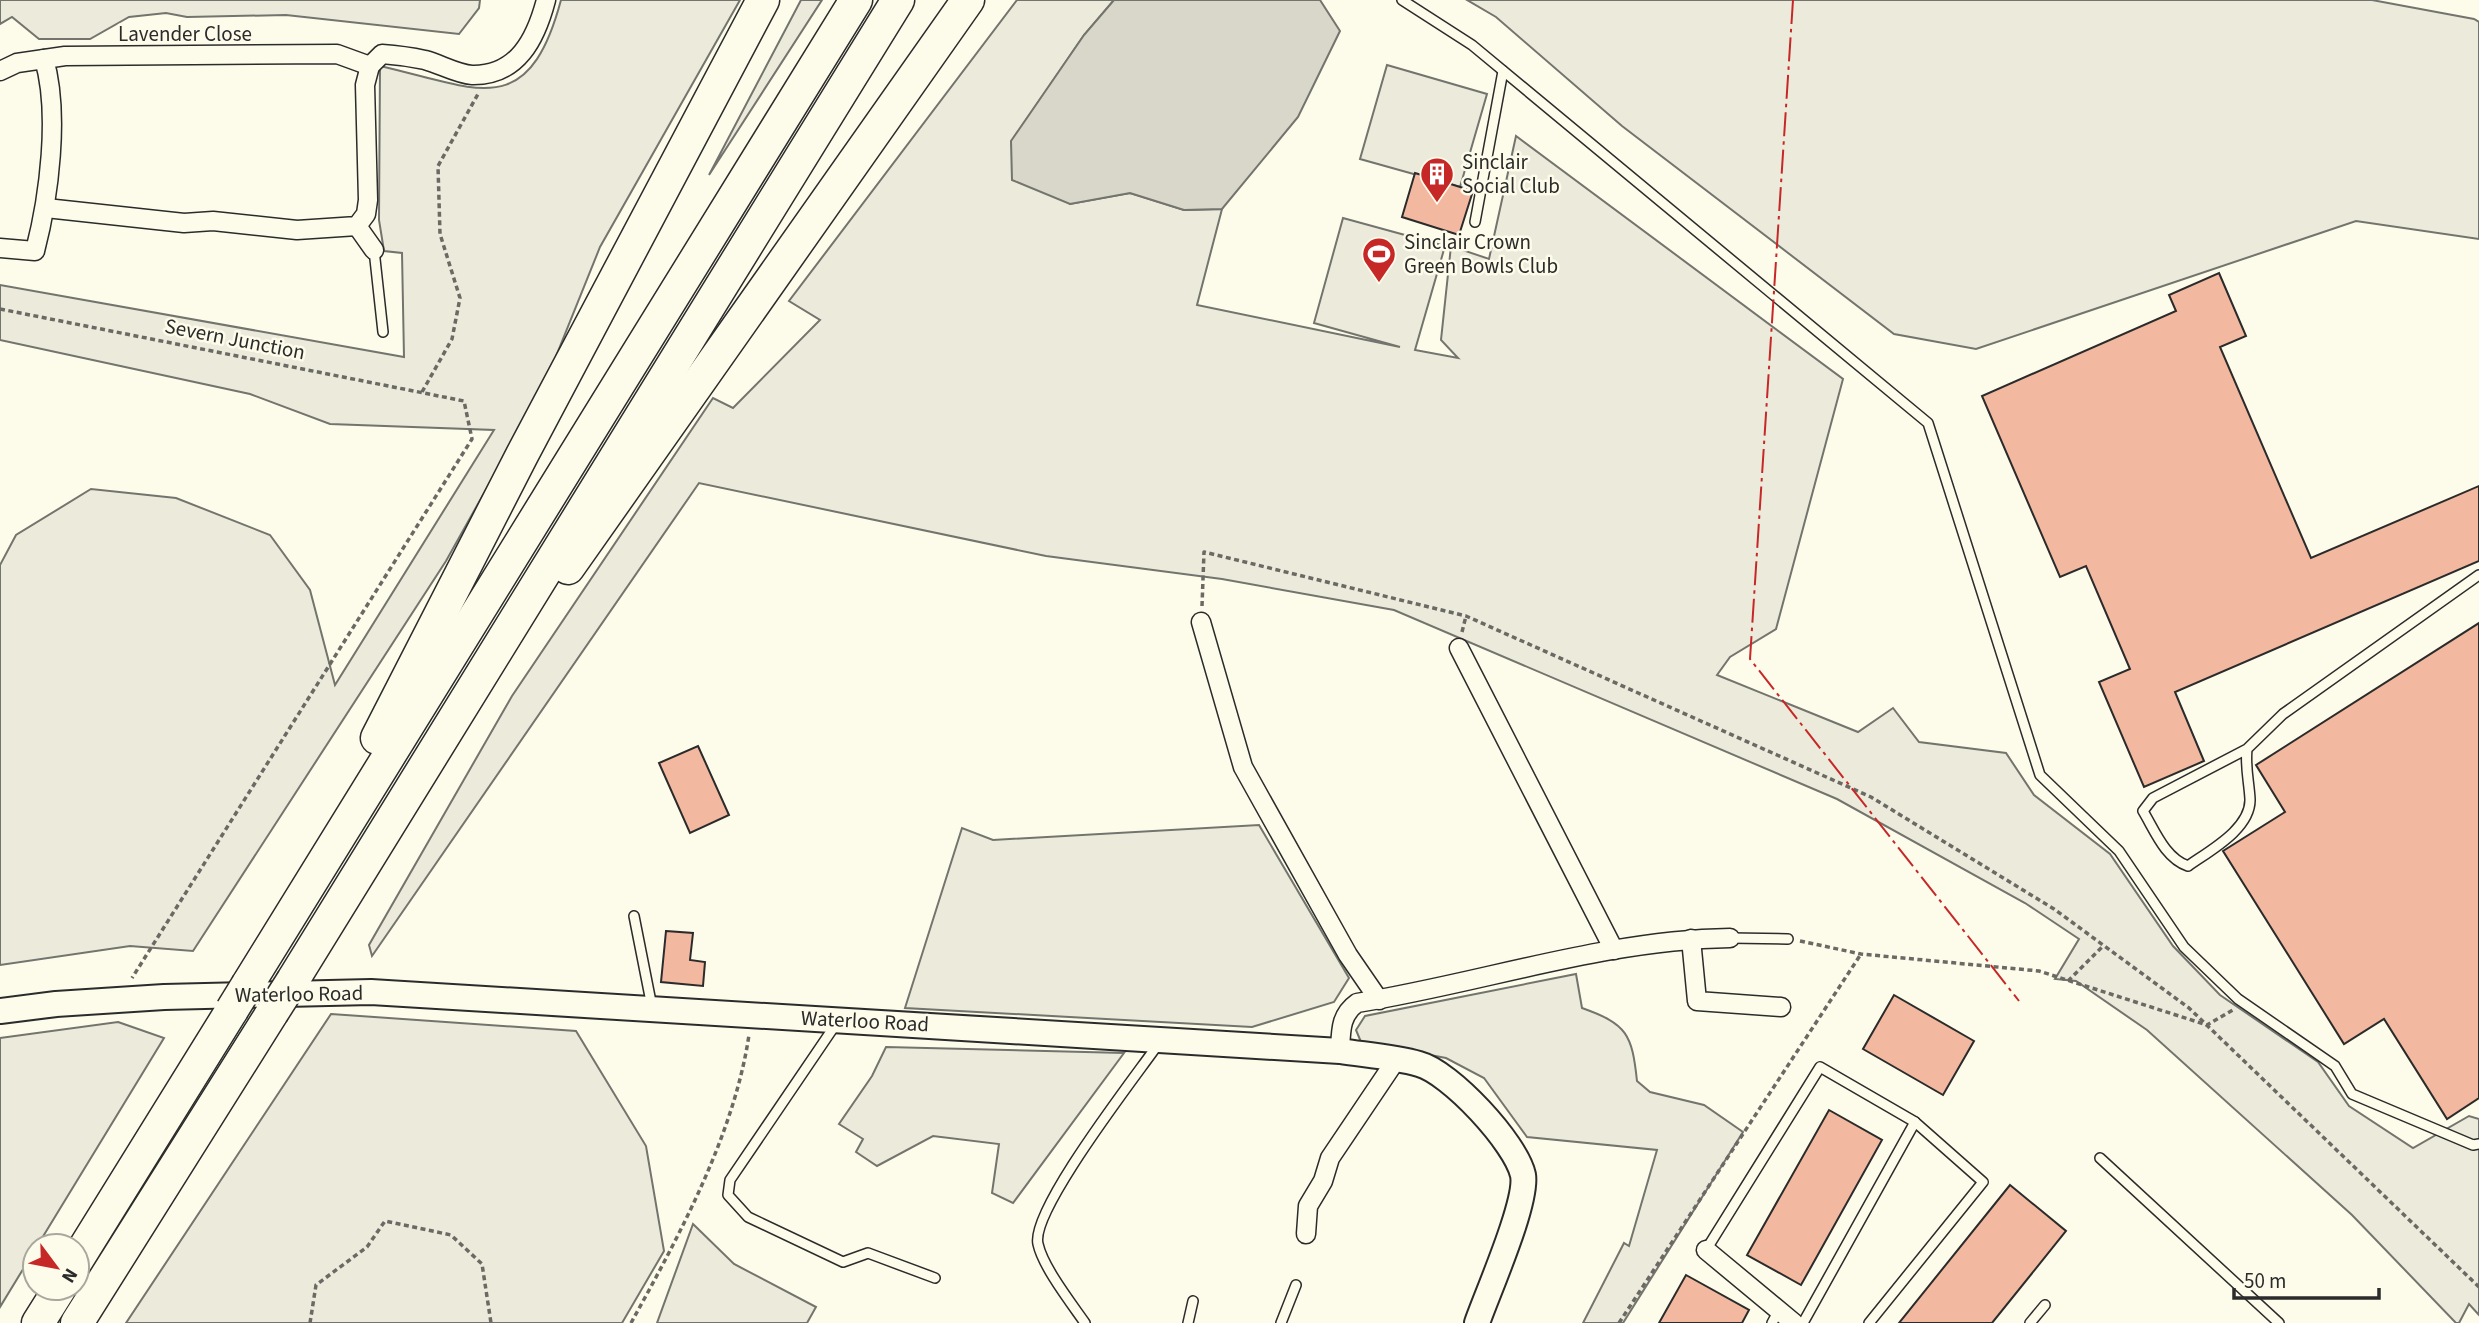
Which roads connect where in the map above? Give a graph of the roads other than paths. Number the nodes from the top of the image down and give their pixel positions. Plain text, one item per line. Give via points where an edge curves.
1 (546, 0) edge
2 (764, 0) edge
3 (856, 0) edge
4 (898, 0) edge
5 (968, 0) edge
6 (1402, 0) edge
7 (44, 60) junction
8 (369, 65) junction
9 (0, 71) edge
10 (1503, 71) junction
11 (46, 208) junction
12 (1475, 222) dead end
13 (357, 226) junction
14 (0, 248) edge
15 (374, 250) joint
16 (383, 332) dead end
17 (2479, 575) edge
18 (1201, 622) road end
19 (1459, 648) dead end
20 (2247, 749) junction
21 (397, 811) junction
22 (634, 916) dead end
23 (1730, 938) joint
24 (1691, 939) junction
25 (1788, 939) road end
26 (1614, 950) junction
27 (246, 987) junction
28 (1379, 1000) junction
29 (1781, 1007) dead end
30 (652, 1009) junction
31 (0, 1011) edge
32 (839, 1020) junction
33 (1162, 1039) junction
34 (1340, 1051) junction
35 (1396, 1060) junction
36 (1914, 1122) junction
37 (2479, 1144) edge
38 (2100, 1158) dead end
39 (1306, 1234) dead end
40 (91, 1237) edge
41 (1706, 1250) joint
42 (935, 1278) dead end
43 (1296, 1285) dead end
44 (1193, 1301) dead end
45 (51, 1302) edge
46 (2045, 1305) dead end
47 (1775, 1317) edge
48 (38, 1323) edge
49 (76, 1323) edge
50 (1085, 1323) edge
51 (1188, 1323) edge
52 (1282, 1323) edge
53 (1477, 1323) edge
54 (1794, 1323) edge
55 (1803, 1323) edge
56 (1869, 1323) edge
57 (2030, 1323) edge
58 (2279, 1323) edge

1 - 8 street via 538,32 522,54 490,74 470,75 425,60 382,54
2 - 27 highway
3 - 27 highway
4 - 21 highway
5 - 21 highway
6 - 10 lane
7 - 8 street, Lavender Close via 65,55 337,54
7 - 9 street, Lavender Close via 17,63
7 - 11 street via 52,86
8 - 13 street via 365,85 368,200 366,214
10 - 12 lane
10 - 37 lane via 1928,423 2040,775 2119,852 2184,947 2244,1003 2334,1066 2352,1094
11 - 13 street via 297,230
11 - 14 street via 34,251
13 - 15 street
15 - 16 lane
17 - 20 lane via 2283,714
18 - 28 street via 1243,767 1348,955
19 - 26 street
20 - 20 lane via 2250,802 2243,821 2188,866 2177,862 2143,811 2153,798
21 - 49 highway, bridge
22 - 30 lane
23 - 24 street
23 - 25 lane
24 - 26 street
24 - 29 street via 1697,1001
26 - 28 street
27 - 40 highway
28 - 34 street via 1357,1003 1347,1010
30 - 31 street, Waterloo Road via 371,992 119,1000
30 - 32 street, Waterloo Road
32 - 33 street, Waterloo Road
32 - 42 lane via 730,1180 728,1195 748,1217 843,1262 868,1252
33 - 34 street, Waterloo Road
33 - 50 lane via 1070,1169 1041,1220 1037,1244
34 - 35 street, Waterloo Road
35 - 39 street via 1331,1158 1307,1206
35 - 53 street, Waterloo Road via 1422,1064 1473,1100 1523,1175 1518,1206
36 - 41 lane via 1820,1068
36 - 55 lane
36 - 56 lane via 1983,1182
38 - 58 lane
41 - 47 street
43 - 52 lane
44 - 51 lane
45 - 48 highway
46 - 57 lane
47 - 54 street

